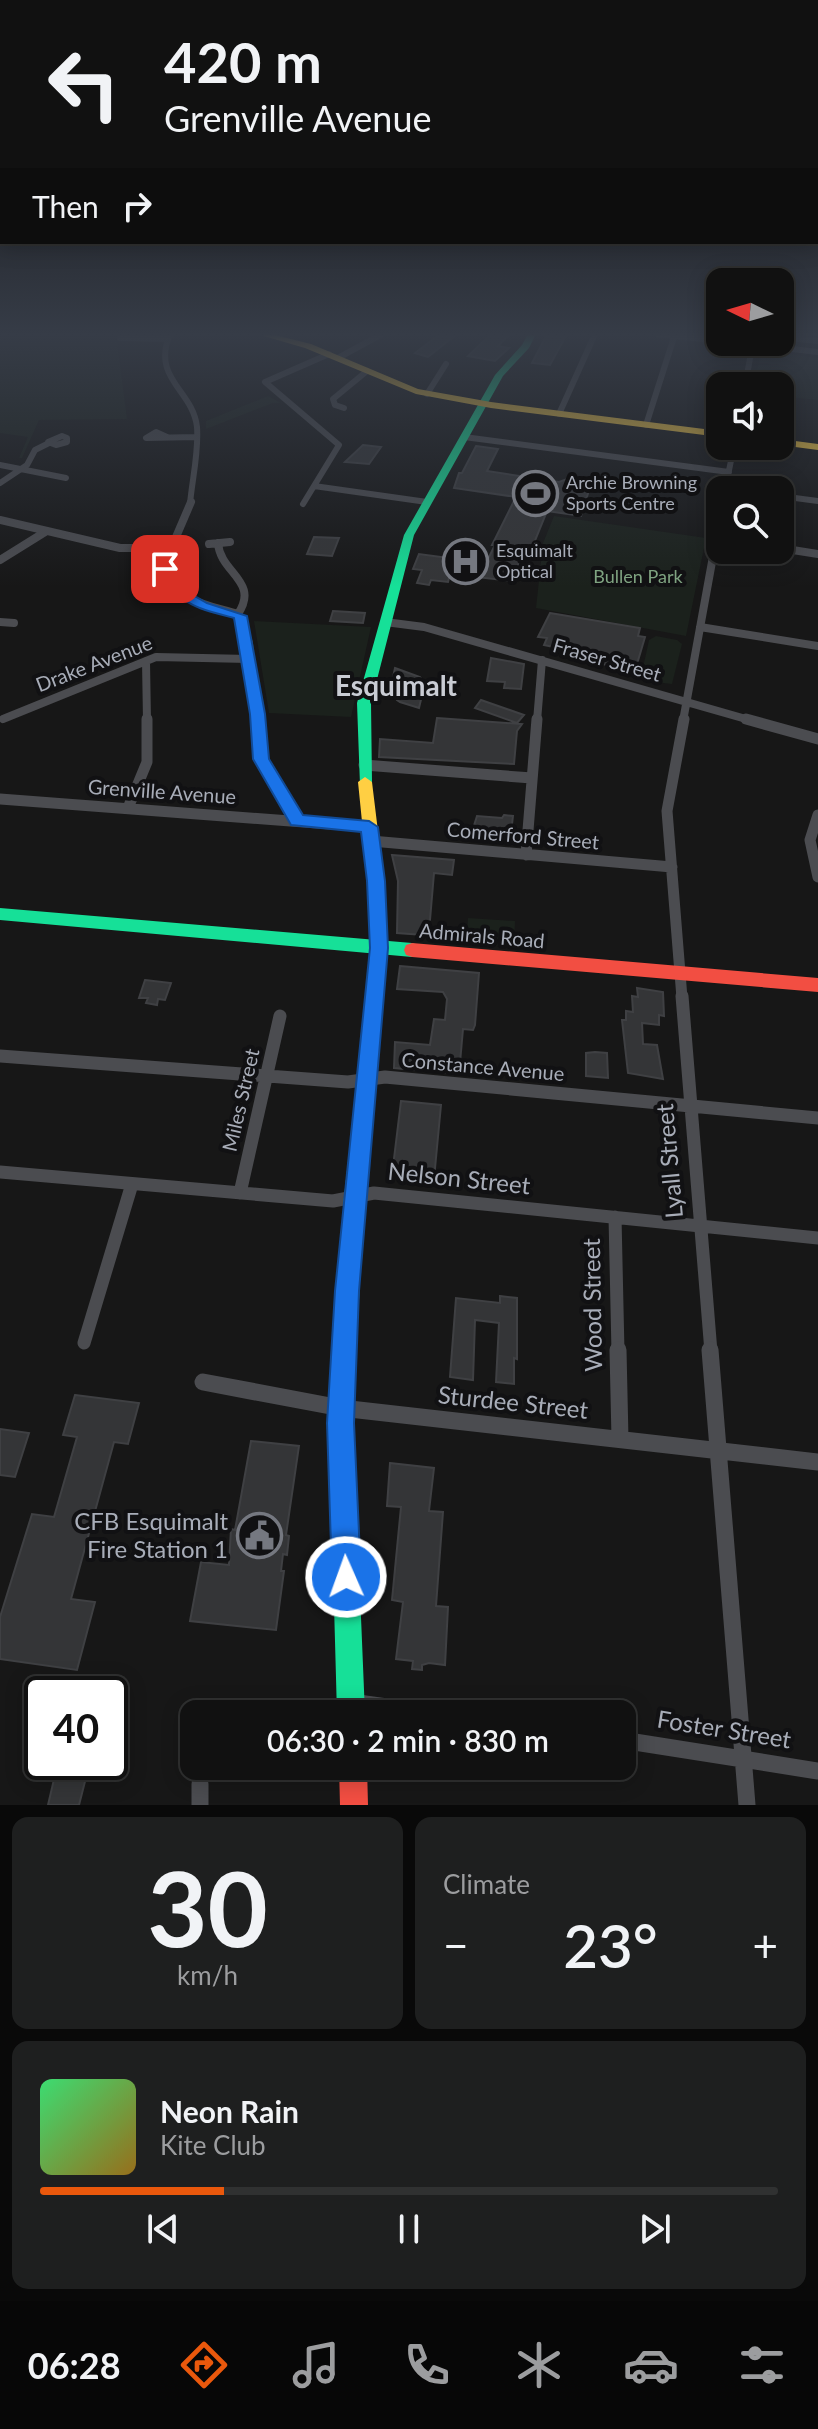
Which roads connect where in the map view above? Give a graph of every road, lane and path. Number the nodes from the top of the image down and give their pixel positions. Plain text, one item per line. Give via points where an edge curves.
1 (194, 418) edge
2 (308, 418) edge
3 (475, 418) edge
4 (592, 418) edge
5 (648, 418) edge
6 (646, 425) junction
7 (706, 432) edge
8 (167, 437) dead end
9 (196, 437) junction
10 (464, 437) junction
11 (49, 443) dead end
12 (794, 444) edge
13 (818, 447) edge
14 (731, 460) edge
15 (0, 465) edge
16 (19, 470) junction
17 (729, 472) junction
18 (728, 476) edge
19 (66, 478) dead end
20 (0, 483) edge
21 (314, 486) junction
22 (794, 498) edge
23 (818, 501) edge
24 (427, 502) junction
25 (303, 504) dead end
26 (0, 520) edge
27 (45, 532) junction
28 (230, 542) dead end
29 (170, 548) junction
30 (794, 550) edge
31 (818, 554) edge
32 (0, 560) edge
33 (713, 564) edge
34 (238, 614) junction
35 (0, 622) edge
36 (385, 622) junction
37 (14, 623) dead end
38 (700, 627) junction
39 (818, 646) edge
40 (249, 659) junction
41 (542, 660) junction
42 (146, 661) junction
43 (686, 701) junction
44 (3, 719) dead end
45 (818, 739) edge
46 (364, 765) junction
47 (532, 778) junction
48 (0, 799) edge
49 (128, 808) junction
50 (818, 815) edge
51 (297, 821) junction
52 (370, 834) junction
53 (526, 855) junction
54 (672, 867) junction
55 (818, 877) edge
56 (0, 914) edge
57 (379, 948) junction
58 (681, 973) junction
59 (818, 985) edge
60 (280, 1016) dead end
61 (0, 1056) edge
62 (266, 1076) junction
63 (366, 1081) junction
64 (691, 1106) junction
65 (818, 1118) edge
66 (0, 1172) edge
67 (132, 1184) junction
68 (240, 1193) junction
69 (354, 1197) junction
70 (615, 1217) junction
71 (701, 1226) junction
72 (818, 1238) edge
73 (84, 1343) dead end
74 (203, 1382) dead end
75 (341, 1408) junction
76 (620, 1439) junction
77 (719, 1451) junction
78 (818, 1462) edge
79 (351, 1700) edge
80 (636, 1742) edge
81 (743, 1759) junction
82 (818, 1771) edge
83 (353, 1780) edge
84 (200, 1784) dead end
85 (200, 1805) edge
86 (354, 1805) edge
87 (747, 1805) edge

1 - 9 street
2 - 21 street via 339,445
3 - 10 main road
4 - 6 main road
5 - 6 street
6 - 7 main road
8 - 9 street
9 - 29 street via 190,509
10 - 17 street
10 - 24 main road
11 - 16 street via 35,450
12 - 13 main road
14 - 17 street
15 - 16 street
16 - 19 street
16 - 20 street
17 - 18 street
21 - 24 street
21 - 25 street
22 - 23 street
24 - 36 main road via 409,535
26 - 27 street
27 - 29 street via 120,548
27 - 32 street
28 - 34 street via 214,543 227,568 243,583 244,605
29 - 34 street via 164,565 175,588 202,606
30 - 31 street
33 - 38 street, Lyall Street
34 - 40 street
35 - 37 street
36 - 41 street, Fraser Street via 420,626
36 - 46 main road via 364,703
38 - 39 street
38 - 43 street, Lyall Street
40 - 42 street, Drake Avenue via 170,656
40 - 51 street via 261,759
41 - 43 street, Fraser Street
41 - 47 street
42 - 44 street, Drake Avenue
42 - 49 street via 147,762
43 - 45 street, Fraser Street
43 - 54 street, Lyall Street via 669,794
46 - 47 street
46 - 52 main road
47 - 53 street
48 - 49 street, Grenville Avenue
49 - 51 street, Grenville Avenue
50 - 55 street via 810,834
51 - 52 street, Grenville Avenue
52 - 53 street, Comerford Street
52 - 57 main road
53 - 54 street, Comerford Street
54 - 58 street, Lyall Street
56 - 57 main road, Admirals Road
57 - 58 main road, Admirals Road
57 - 63 main road
58 - 59 main road, Admirals Road
58 - 64 street, Lyall Street
60 - 62 street, Miles Street
61 - 62 street, Constance Avenue
62 - 63 street, Constance Avenue
62 - 68 street, Miles Street
63 - 64 street, Constance Avenue via 385,1077
63 - 69 main road
64 - 65 street, Constance Avenue
64 - 71 street, Lyall Street
66 - 67 street, Nelson Street
67 - 68 street, Nelson Street
67 - 73 street
68 - 69 street, Nelson Street via 333,1201
69 - 70 street, Nelson Street via 374,1193
69 - 75 main road
70 - 71 street, Nelson Street
70 - 76 street, Wood Street
71 - 72 street, Nelson Street
71 - 77 street, Lyall Street
74 - 75 street, Sturdee Street
75 - 76 street, Sturdee Street
75 - 79 main road
76 - 77 street, Sturdee Street
77 - 78 street, Sturdee Street
77 - 81 street, Lyall Street
80 - 81 street, Foster Street
81 - 82 street, Foster Street
81 - 87 street, Lyall Street
83 - 86 main road
84 - 85 street

